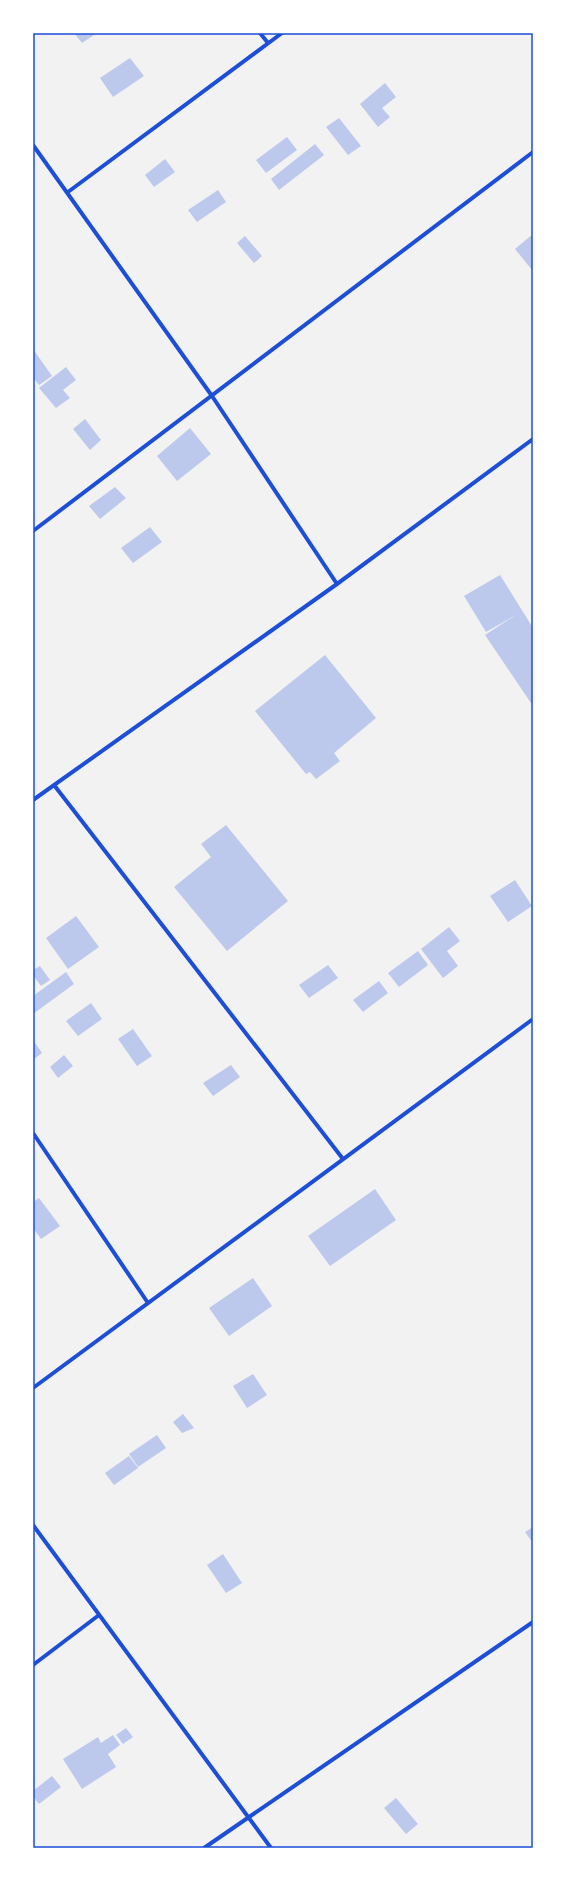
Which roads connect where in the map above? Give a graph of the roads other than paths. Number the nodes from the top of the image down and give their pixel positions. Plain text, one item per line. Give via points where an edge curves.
1 (260, 33) edge
2 (282, 33) edge
3 (268, 43) junction
4 (33, 145) edge
5 (533, 152) edge
6 (68, 192) junction
7 (212, 396) junction
8 (533, 439) edge
9 (33, 531) edge
10 (337, 584) junction
11 (54, 785) junction
12 (33, 800) edge
13 (533, 1019) edge
14 (33, 1133) edge
15 (343, 1159) junction
16 (148, 1303) junction
17 (33, 1388) edge
18 (33, 1525) edge
19 (100, 1615) junction
20 (533, 1622) edge
21 (33, 1665) edge
22 (248, 1817) junction
23 (204, 1848) edge
24 (271, 1848) edge

1 - 3 street
2 - 3 street
3 - 6 street
4 - 6 street
5 - 7 street
6 - 7 street
7 - 9 street
7 - 10 street
8 - 10 street
10 - 11 street
11 - 12 street
11 - 15 street
13 - 15 street
14 - 16 street
15 - 16 street
16 - 17 street
18 - 19 street
19 - 21 street
19 - 22 street
20 - 22 street
22 - 23 street
22 - 24 street

